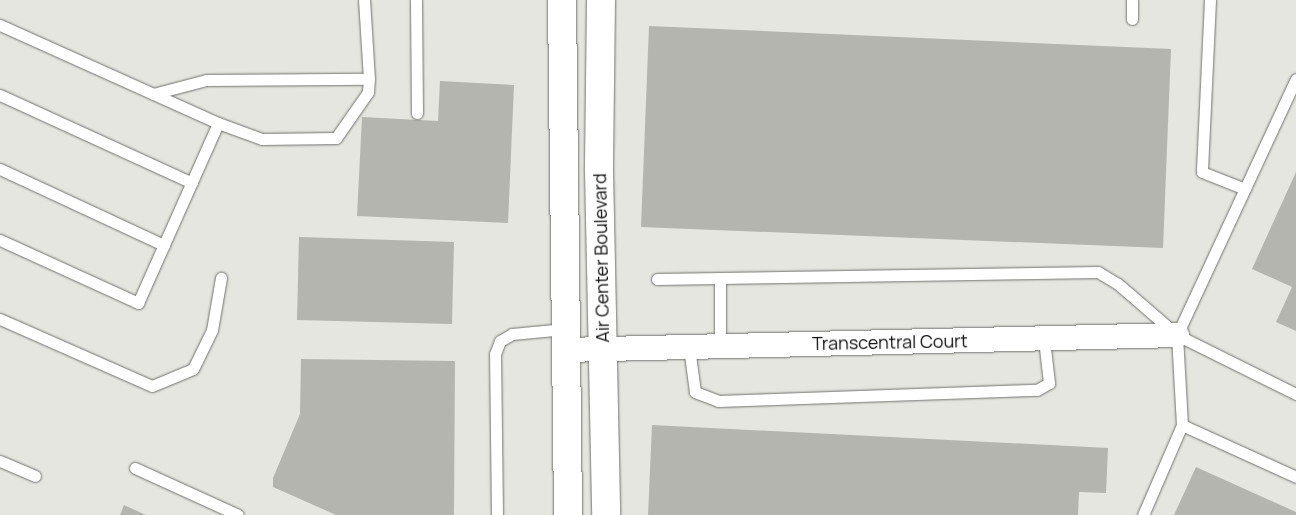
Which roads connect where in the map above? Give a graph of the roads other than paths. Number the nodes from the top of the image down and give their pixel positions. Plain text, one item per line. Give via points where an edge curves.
1 (364, 0) edge
2 (416, 0) edge
3 (562, 0) edge
4 (601, 0) edge
5 (1132, 0) edge
6 (1210, 0) edge
7 (1132, 19) dead end
8 (0, 25) edge
9 (369, 79) junction
10 (1296, 79) edge
11 (153, 94) junction
12 (0, 95) edge
13 (417, 113) dead end
14 (218, 123) junction
15 (0, 169) edge
16 (192, 183) junction
17 (1245, 190) junction
18 (0, 240) edge
19 (164, 245) junction
20 (221, 278) dead end
21 (720, 278) junction
22 (658, 279) dead end
23 (0, 319) edge
24 (1177, 335) junction
25 (1044, 338) junction
26 (565, 340) junction
27 (720, 346) junction
28 (689, 347) junction
29 (602, 349) junction
30 (1296, 394) edge
31 (1182, 426) junction
32 (0, 461) edge
33 (135, 468) dead end
34 (34, 476) dead end
35 (1296, 478) edge
36 (238, 515) edge
37 (497, 515) edge
38 (568, 515) edge
39 (606, 515) edge
40 (1143, 515) edge

1 - 9 lane
2 - 13 lane
3 - 26 street, Air Center Boulevard
4 - 29 street, Air Center Boulevard
5 - 7 lane
6 - 17 lane via 1202,172
8 - 11 lane
9 - 11 lane via 206,80
9 - 14 lane via 368,92 336,138 262,139
10 - 17 lane
11 - 14 lane
12 - 16 lane
14 - 16 lane
15 - 19 lane
16 - 19 lane
17 - 24 lane
18 - 19 lane via 138,303
20 - 23 lane via 212,330 193,369 152,386
21 - 22 lane
21 - 24 lane via 1098,272 1118,284
21 - 27 lane
24 - 25 street, Transcentral Court
24 - 30 lane
24 - 31 lane
25 - 27 street, Transcentral Court
25 - 28 lane via 1048,383 1037,390 718,401 695,392
26 - 29 street, Transcentral Court
26 - 37 lane via 512,334 500,341 495,354
26 - 38 street, Air Center Boulevard
27 - 28 street, Transcentral Court
28 - 29 street, Transcentral Court
29 - 39 street, Air Center Boulevard
31 - 35 lane
31 - 40 lane
32 - 34 lane
33 - 36 lane

